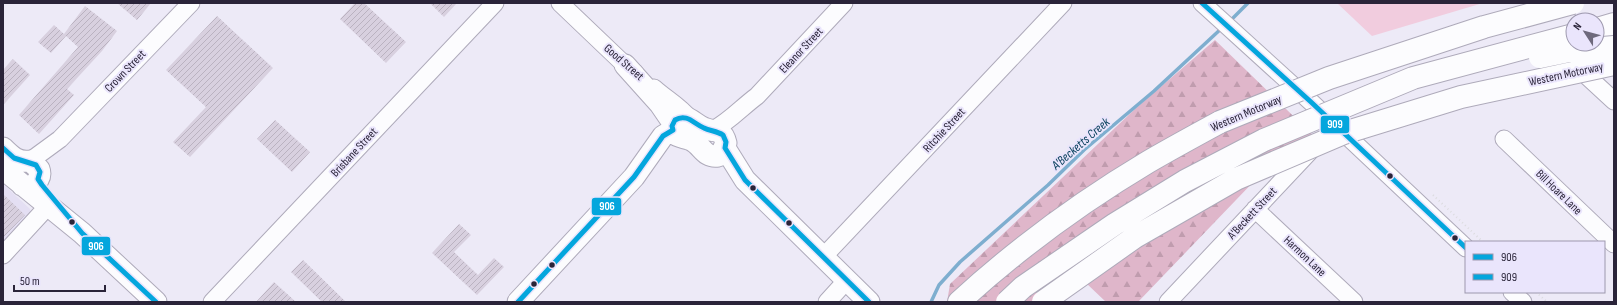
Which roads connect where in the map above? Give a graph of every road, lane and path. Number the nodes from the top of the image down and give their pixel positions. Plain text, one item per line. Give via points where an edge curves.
1 (190, 3) edge
2 (495, 3) edge
3 (560, 3) edge
4 (844, 3) edge
5 (1063, 3) edge
6 (1517, 3) edge
7 (1573, 3) edge
8 (1208, 8) edge
9 (1565, 37) edge
10 (1614, 47) edge
11 (1614, 64) edge
12 (625, 65) joint
13 (1588, 77) dead end
14 (1614, 101) edge
15 (1347, 105) junction
16 (1220, 122) junction
17 (1335, 124) junction
18 (680, 128) junction
19 (1504, 139) dead end
20 (718, 144) junction
21 (3, 148) edge
22 (3, 169) edge
23 (32, 175) junction
24 (48, 206) junction
25 (1255, 209) junction
26 (82, 233) junction
27 (1614, 244) edge
28 (1465, 247) edge
29 (3, 255) edge
30 (824, 256) junction
31 (848, 280) junction
32 (1513, 293) edge
33 (1537, 293) edge
34 (1176, 299) edge
35 (156, 302) edge
36 (212, 302) edge
37 (518, 302) edge
38 (827, 302) edge
39 (869, 302) edge
40 (959, 302) edge
41 (1007, 302) edge
42 (1043, 302) edge
43 (1354, 302) edge
44 (1523, 302) edge
45 (1547, 302) edge

1 - 23 street, Crown Street via 60,139
2 - 36 street, Brisbane Street
3 - 12 street, Good Street
4 - 20 street, Eleanor Street via 757,96 724,124
5 - 30 street, Ritchie Street
6 - 16 highway, bridge via 1466,19 1304,82
7 - 16 highway, Western Motorway, bridge via 1484,27 1337,76
8 - 17 street
9 - 15 highway, bridge via 1413,78
10 - 15 highway, bridge via 1569,52 1486,68
11 - 42 highway, Western Motorway, bridge via 1461,97 1337,136 1236,179 1135,236
12 - 18 main road
13 - 14 street
15 - 41 highway, bridge via 1264,140 1185,181 1115,224 1023,287
16 - 40 highway, Western Motorway via 1148,162 1082,205 1003,263
17 - 25 street, A'Beckett Street
17 - 28 street
18 - 20 main road via 702,150
18 - 37 main road via 663,153 634,177
19 - 27 street, Bill Hoare Lane
20 - 30 main road via 732,172 745,180
21 - 23 main road via 14,159 23,162
22 - 23 main road
23 - 24 main road
23 - 26 main road
24 - 26 main road
24 - 29 street
25 - 34 street, A'Beckett Street
25 - 43 street, Harmon Lane
26 - 35 main road
30 - 31 main road
31 - 38 street
31 - 39 main road
32 - 44 street
33 - 45 path

